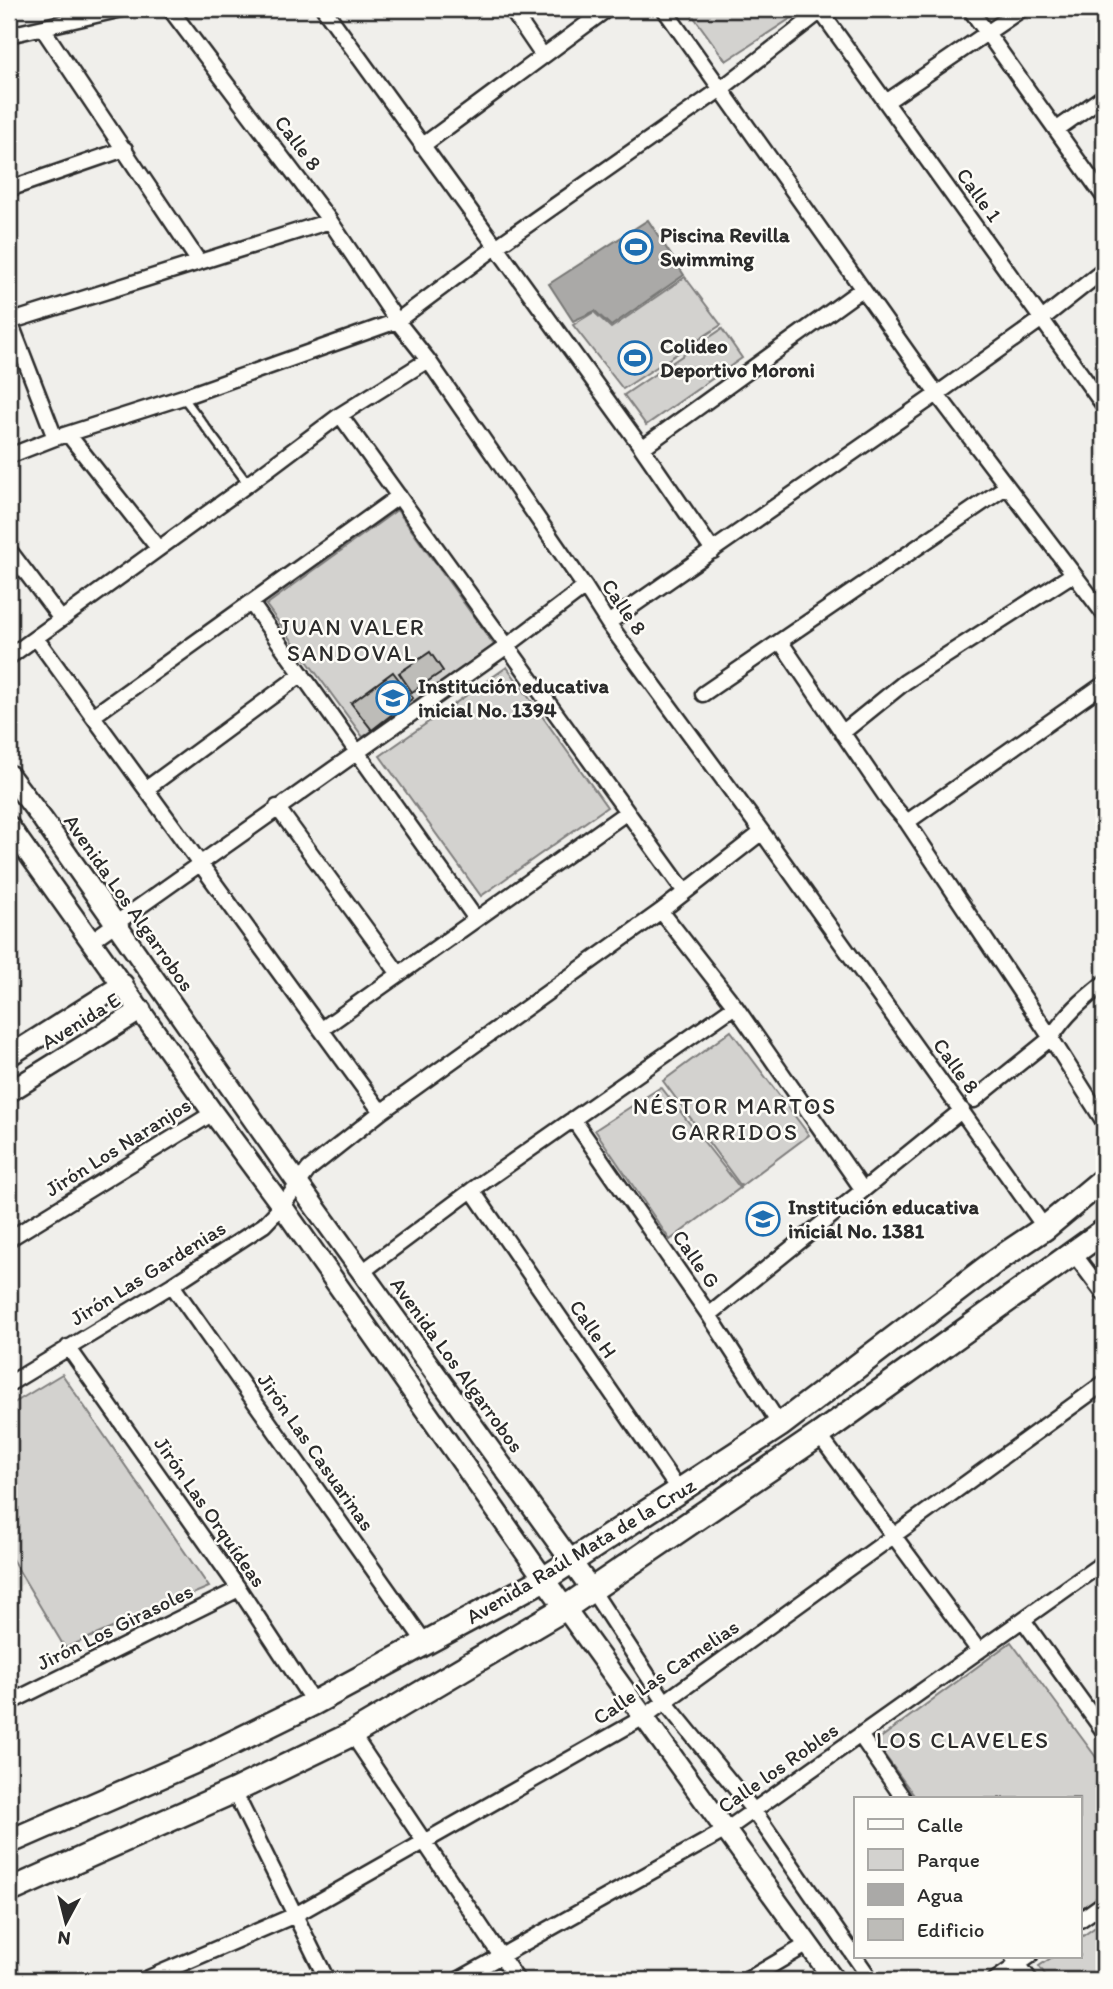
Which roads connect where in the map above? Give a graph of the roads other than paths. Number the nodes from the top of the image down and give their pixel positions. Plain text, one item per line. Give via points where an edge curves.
1 (122, 9) edge
2 (170, 9) edge
3 (324, 9) edge
4 (510, 9) edge
5 (607, 9) edge
6 (664, 9) edge
7 (970, 9) edge
8 (1022, 9) edge
9 (820, 10) edge
10 (43, 29) junction
11 (986, 32) junction
12 (9, 35) edge
13 (543, 57) junction
14 (721, 89) junction
15 (1104, 96) edge
16 (886, 102) junction
17 (1056, 130) junction
18 (422, 146) junction
19 (125, 149) junction
20 (9, 189) edge
21 (1104, 197) edge
22 (330, 220) junction
23 (496, 247) junction
24 (199, 262) junction
25 (1104, 270) edge
26 (862, 289) junction
27 (1042, 319) junction
28 (9, 321) edge
29 (397, 321) junction
30 (428, 360) junction
31 (937, 394) junction
32 (183, 397) junction
33 (1104, 406) edge
34 (340, 415) junction
35 (62, 436) junction
36 (642, 448) junction
37 (9, 456) edge
38 (248, 484) junction
39 (1007, 486) junction
40 (399, 496) junction
41 (158, 548) junction
42 (9, 550) edge
43 (713, 551) junction
44 (1073, 574) junction
45 (585, 587) junction
46 (251, 603) junction
47 (1104, 614) edge
48 (61, 619) junction
49 (608, 623) junction
50 (36, 638) junction
51 (780, 642) junction
52 (507, 646) junction
53 (9, 657) edge
54 (302, 674) junction
55 (1104, 684) edge
56 (703, 694) dead end
57 (93, 716) junction
58 (842, 733) junction
59 (358, 752) junction
60 (9, 775) edge
61 (146, 789) junction
62 (277, 807) junction
63 (627, 812) junction
64 (907, 822) junction
65 (9, 825) edge
66 (762, 832) junction
67 (201, 862) junction
68 (685, 892) junction
69 (660, 911) junction
70 (476, 919) junction
71 (116, 924) junction
72 (91, 940) junction
73 (399, 974) junction
74 (1104, 983) edge
75 (122, 985) junction
76 (735, 1006) junction
77 (141, 1010) junction
78 (322, 1029) junction
79 (1051, 1038) junction
80 (9, 1056) edge
81 (9, 1092) edge
82 (974, 1100) dead end
83 (962, 1110) junction
84 (381, 1112) junction
85 (213, 1113) junction
86 (573, 1119) junction
87 (1104, 1122) edge
88 (1104, 1179) edge
89 (299, 1185) junction
90 (472, 1190) junction
91 (863, 1190) junction
92 (282, 1206) junction
93 (1045, 1228) junction
94 (1104, 1231) edge
95 (9, 1239) edge
96 (1074, 1254) junction
97 (362, 1272) junction
98 (172, 1285) junction
99 (1104, 1294) edge
100 (709, 1315) junction
101 (68, 1347) junction
102 (1104, 1383) edge
103 (9, 1384) edge
104 (780, 1425) junction
105 (819, 1435) junction
106 (680, 1492) junction
107 (894, 1536) junction
108 (570, 1561) junction
109 (1104, 1562) edge
110 (544, 1579) junction
111 (239, 1589) junction
112 (592, 1590) junction
113 (565, 1608) junction
114 (1023, 1620) junction
115 (426, 1644) junction
116 (978, 1651) junction
117 (665, 1702) junction
118 (9, 1703) edge
119 (314, 1703) junction
120 (644, 1717) junction
121 (1104, 1732) edge
122 (352, 1734) junction
123 (860, 1735) junction
124 (234, 1791) junction
125 (902, 1797) edge
126 (754, 1811) junction
127 (726, 1830) junction
128 (424, 1841) junction
129 (9, 1842) edge
130 (9, 1891) edge
131 (1104, 1903) edge
132 (295, 1915) junction
133 (1082, 1919) edge
134 (808, 1944) junction
135 (854, 1955) edge
136 (500, 1957) junction
137 (856, 1958) edge
138 (1020, 1959) edge
139 (144, 1980) edge
140 (327, 1980) edge
141 (458, 1980) edge
142 (517, 1980) edge
143 (747, 1980) edge
144 (834, 1980) edge
145 (871, 1980) edge
146 (995, 1980) edge
147 (1030, 1980) edge

1 - 10 street
2 - 22 street, Calle 8
3 - 18 street
4 - 13 street
5 - 13 street
6 - 14 street
7 - 11 street
8 - 11 street
9 - 14 street
9 - 16 street, Calle 1
10 - 12 street
10 - 19 street
11 - 16 street
11 - 17 street
13 - 18 street
14 - 23 street
14 - 26 street
15 - 17 street
16 - 27 street, Calle 1
17 - 21 street
18 - 23 street
19 - 20 street
19 - 24 street
22 - 24 street
22 - 29 street, Calle 8
23 - 29 street
23 - 36 street
24 - 28 street
25 - 27 street
26 - 31 street
26 - 36 street
27 - 31 street
27 - 33 street, Calle 1
28 - 35 street
29 - 30 street, Calle 8
29 - 32 street
30 - 34 street
30 - 45 street, Calle 8
31 - 39 street
31 - 43 street
32 - 35 street
32 - 38 lane
34 - 38 street
34 - 40 street
35 - 37 street
35 - 41 street
36 - 43 street
38 - 41 street
39 - 44 street
39 - 51 street
40 - 46 street
40 - 52 street
41 - 48 street
42 - 48 street
43 - 49 street
44 - 47 street
44 - 58 street via 905,682
45 - 49 street, Calle 8
45 - 52 street
46 - 54 street
46 - 57 street
48 - 50 street
49 - 66 street, Calle 8
50 - 53 street
50 - 57 street
51 - 56 street
51 - 58 street
52 - 59 street
52 - 63 street
54 - 59 street
54 - 61 street
55 - 64 street
57 - 61 street
58 - 64 street
59 - 62 street
59 - 70 street
60 - 71 street, Avenida Los Algarrobos
61 - 67 street
62 - 67 street
62 - 73 street
63 - 68 street
63 - 70 street
64 - 79 street
65 - 72 street
66 - 68 street, Jirón Las Gardenias
66 - 83 street, Calle 8
67 - 71 street
67 - 78 street
68 - 69 street, Jirón Las Gardenias
69 - 76 street
69 - 84 street, Jirón Las Gardenias
70 - 73 street
71 - 72 street
71 - 89 street, Avenida Los Algarrobos
72 - 75 street
73 - 78 street
74 - 79 street via 1080,1002
75 - 77 street
75 - 80 street, Avenida E
76 - 86 street
76 - 91 street
77 - 81 street, Avenida E
77 - 85 street
78 - 84 street
79 - 82 street
79 - 87 street
83 - 91 street
83 - 93 street, Calle 8
84 - 89 street, Jirón Las Gardenias via 309,1169
85 - 92 street
85 - 95 street, Jirón Los Naranjos
86 - 90 street
86 - 100 street, Calle G
88 - 93 main road, Avenida Raúl Mata de la Cruz
89 - 92 street, Jirón Las Gardenias
89 - 97 street, Avenida Los Algarrobos
90 - 97 street
90 - 106 street, Calle H
91 - 100 street
92 - 98 street, Jirón Las Gardenias via 264,1225
92 - 110 street
93 - 104 main road, Avenida Raúl Mata de la Cruz
94 - 96 main road, Avenida Raúl Mata de la Cruz
96 - 99 street
96 - 105 main road, Avenida Raúl Mata de la Cruz
97 - 108 street, Avenida Los Algarrobos
98 - 101 street, Jirón Las Gardenias
98 - 115 street, Jirón Las Casuarinas
100 - 104 street, Calle G
101 - 103 street, Jirón Las Gardenias
101 - 111 street, Jirón Las Orquídeas
102 - 107 street, Calle Las Camelias
104 - 106 main road, Avenida Raúl Mata de la Cruz
105 - 107 street
105 - 112 main road, Avenida Raúl Mata de la Cruz
106 - 108 main road, Avenida Raúl Mata de la Cruz
107 - 116 street
107 - 117 street, Calle Las Camelias
108 - 110 main road, Avenida Raúl Mata de la Cruz
108 - 112 street, Avenida Los Algarrobos
109 - 114 street, Calle los Robles
110 - 113 street
110 - 115 main road, Avenida Raúl Mata de la Cruz
111 - 118 street, Jirón Los Girasoles
111 - 119 street, Jirón Las Orquídeas
112 - 113 main road, Avenida Raúl Mata de la Cruz
112 - 117 street, Avenida Los Algarrobos
113 - 120 street
113 - 122 main road, Avenida Raúl Mata de la Cruz
114 - 116 street, Calle los Robles
114 - 121 street
115 - 119 main road, Avenida Raúl Mata de la Cruz
116 - 123 street, Calle los Robles
117 - 120 street, Calle Las Camelias
117 - 126 street, Avenida Los Algarrobos
119 - 129 main road, Avenida Raúl Mata de la Cruz via 200,1759
120 - 127 street
120 - 128 street, Calle Las Camelias
122 - 124 main road, Avenida Raúl Mata de la Cruz
122 - 128 street
123 - 125 street
123 - 126 street, Calle los Robles
124 - 130 main road, Avenida Raúl Mata de la Cruz
124 - 132 street
126 - 127 street, Calle los Robles
126 - 135 street, Avenida Los Algarrobos
127 - 134 street
127 - 136 street, Calle los Robles
128 - 132 street, Calle Las Camelias
128 - 136 street
131 - 133 street
132 - 139 street, Calle Las Camelias
132 - 140 street
134 - 143 street
134 - 144 street
136 - 141 street, Calle los Robles
136 - 142 street
137 - 145 street, Avenida Los Algarrobos
138 - 146 street
138 - 147 street

